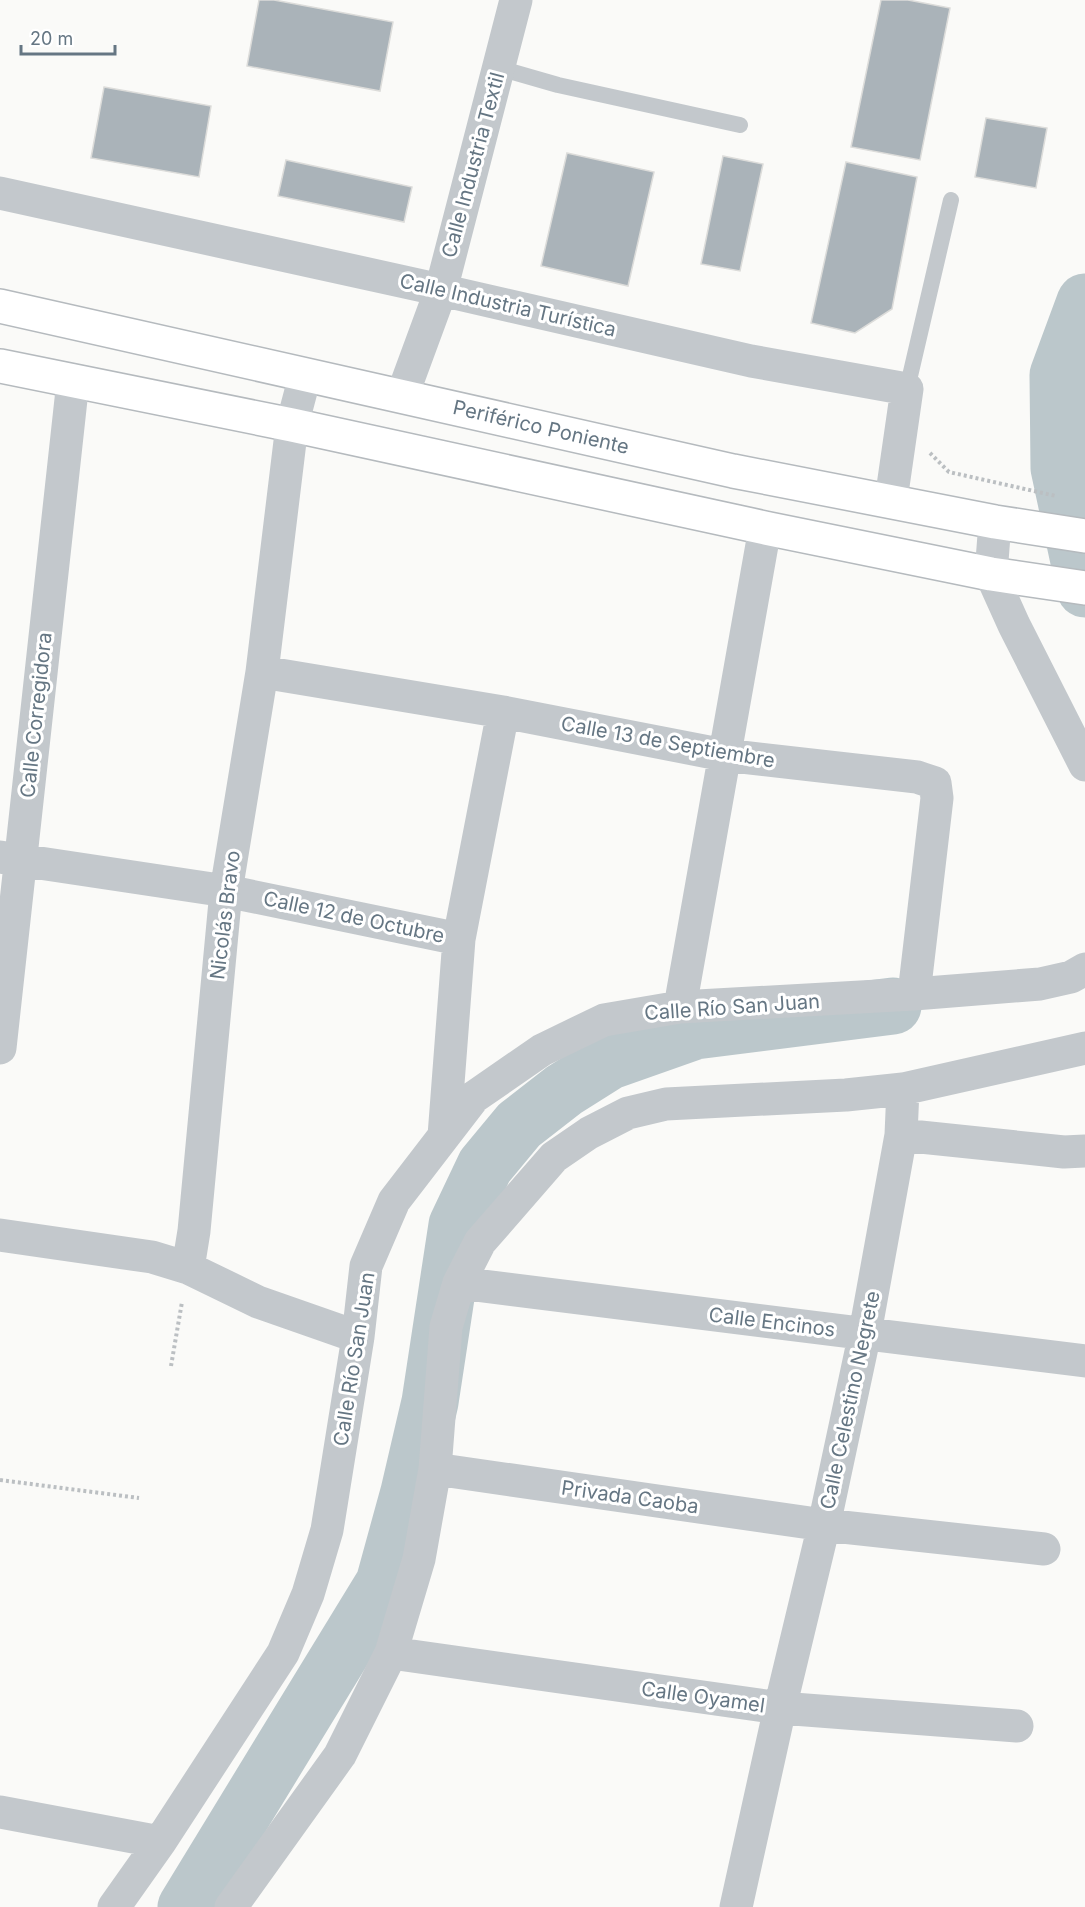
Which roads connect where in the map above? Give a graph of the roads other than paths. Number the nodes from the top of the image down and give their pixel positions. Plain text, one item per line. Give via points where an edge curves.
1 (516, 0) edge
2 (499, 68) junction
3 (740, 125) dead end
4 (0, 193) edge
5 (951, 200) dead end
6 (441, 290) junction
7 (0, 306) edge
8 (0, 366) edge
9 (305, 376) junction
10 (73, 381) junction
11 (907, 389) junction
12 (402, 396) junction
13 (292, 425) junction
14 (891, 500) junction
15 (1004, 524) junction
16 (765, 528) junction
17 (1083, 536) edge
18 (1005, 575) junction
19 (1085, 588) edge
20 (262, 672) junction
21 (503, 712) junction
22 (724, 756) junction
23 (1085, 765) edge
24 (10, 858) edge
25 (226, 891) junction
26 (459, 939) junction
27 (1085, 969) edge
28 (914, 994) junction
29 (680, 1006) junction
30 (0, 1048) edge
31 (1085, 1048) edge
32 (903, 1089) junction
33 (901, 1135) junction
34 (444, 1136) junction
35 (1085, 1150) edge
36 (0, 1235) edge
37 (188, 1268) junction
38 (459, 1283) junction
39 (865, 1333) junction
40 (358, 1337) junction
41 (1085, 1361) edge
42 (435, 1469) junction
43 (824, 1525) junction
44 (1044, 1550) dead end
45 (391, 1653) junction
46 (780, 1708) junction
47 (1017, 1726) dead end
48 (0, 1812) edge
49 (160, 1842) junction
50 (114, 1907) edge
51 (231, 1907) edge
52 (736, 1907) edge

1 - 2 street, Calle Industria Textil
2 - 3 lane via 558,86
2 - 6 street, Calle Industria Textil
4 - 6 street, Calle Industria Turística
5 - 11 lane
6 - 11 street, Calle Industria Turística via 751,361
6 - 12 street, Calle Industria Textil
7 - 9 main road, Periférico Poniente
8 - 10 main road
9 - 12 main road, Periférico Poniente
9 - 13 street, Nicolás Bravo
10 - 13 main road
10 - 24 street, Calle Corregidora
11 - 14 street
12 - 14 main road, Periférico Poniente via 733,471
13 - 16 main road
13 - 20 street, Nicolás Bravo
14 - 15 main road, Periférico Poniente
15 - 17 main road, Periférico Poniente
15 - 18 street
16 - 18 main road
16 - 22 street
18 - 19 main road
18 - 23 street via 1014,625
20 - 21 street, Calle 13 de Septiembre
20 - 25 street, Nicolás Bravo
21 - 22 street, Calle 13 de Septiembre
21 - 26 street
22 - 28 street, Calle 13 de Septiembre via 917,777 935,783 937,798
22 - 29 street
24 - 25 street, Calle 12 de Octubre
24 - 30 street, Calle Corregidora
25 - 26 street, Calle 12 de Octubre
25 - 37 street, Nicolás Bravo
26 - 34 street
27 - 28 street, Calle Río San Juan via 1071,977 1040,984
28 - 29 street, Calle Río San Juan
29 - 34 street, Calle Río San Juan via 604,1020 542,1050 474,1097
31 - 32 street
32 - 33 street, Calle Celestino Negrete
32 - 38 street via 666,1104 628,1113 589,1133 554,1158 480,1242
33 - 35 street via 1064,1152
33 - 39 street, Calle Celestino Negrete
34 - 40 street, Calle Río San Juan via 394,1201 366,1266
36 - 37 street via 152,1257
37 - 40 street via 258,1302
38 - 39 street, Calle Encinos
38 - 42 street via 446,1327
39 - 41 street, Calle Encinos
39 - 43 street, Calle Celestino Negrete
40 - 49 street, Calle Río San Juan via 327,1530 308,1594 283,1653
42 - 43 street, Privada Caoba
42 - 45 street via 419,1559
43 - 44 street, Privada Caoba
43 - 46 street, Calle Celestino Negrete
45 - 46 street, Calle Oyamel
45 - 51 street via 340,1755
46 - 47 street, Calle Oyamel
46 - 52 street, Calle Celestino Negrete
48 - 49 street
49 - 50 street, Calle Río San Juan

